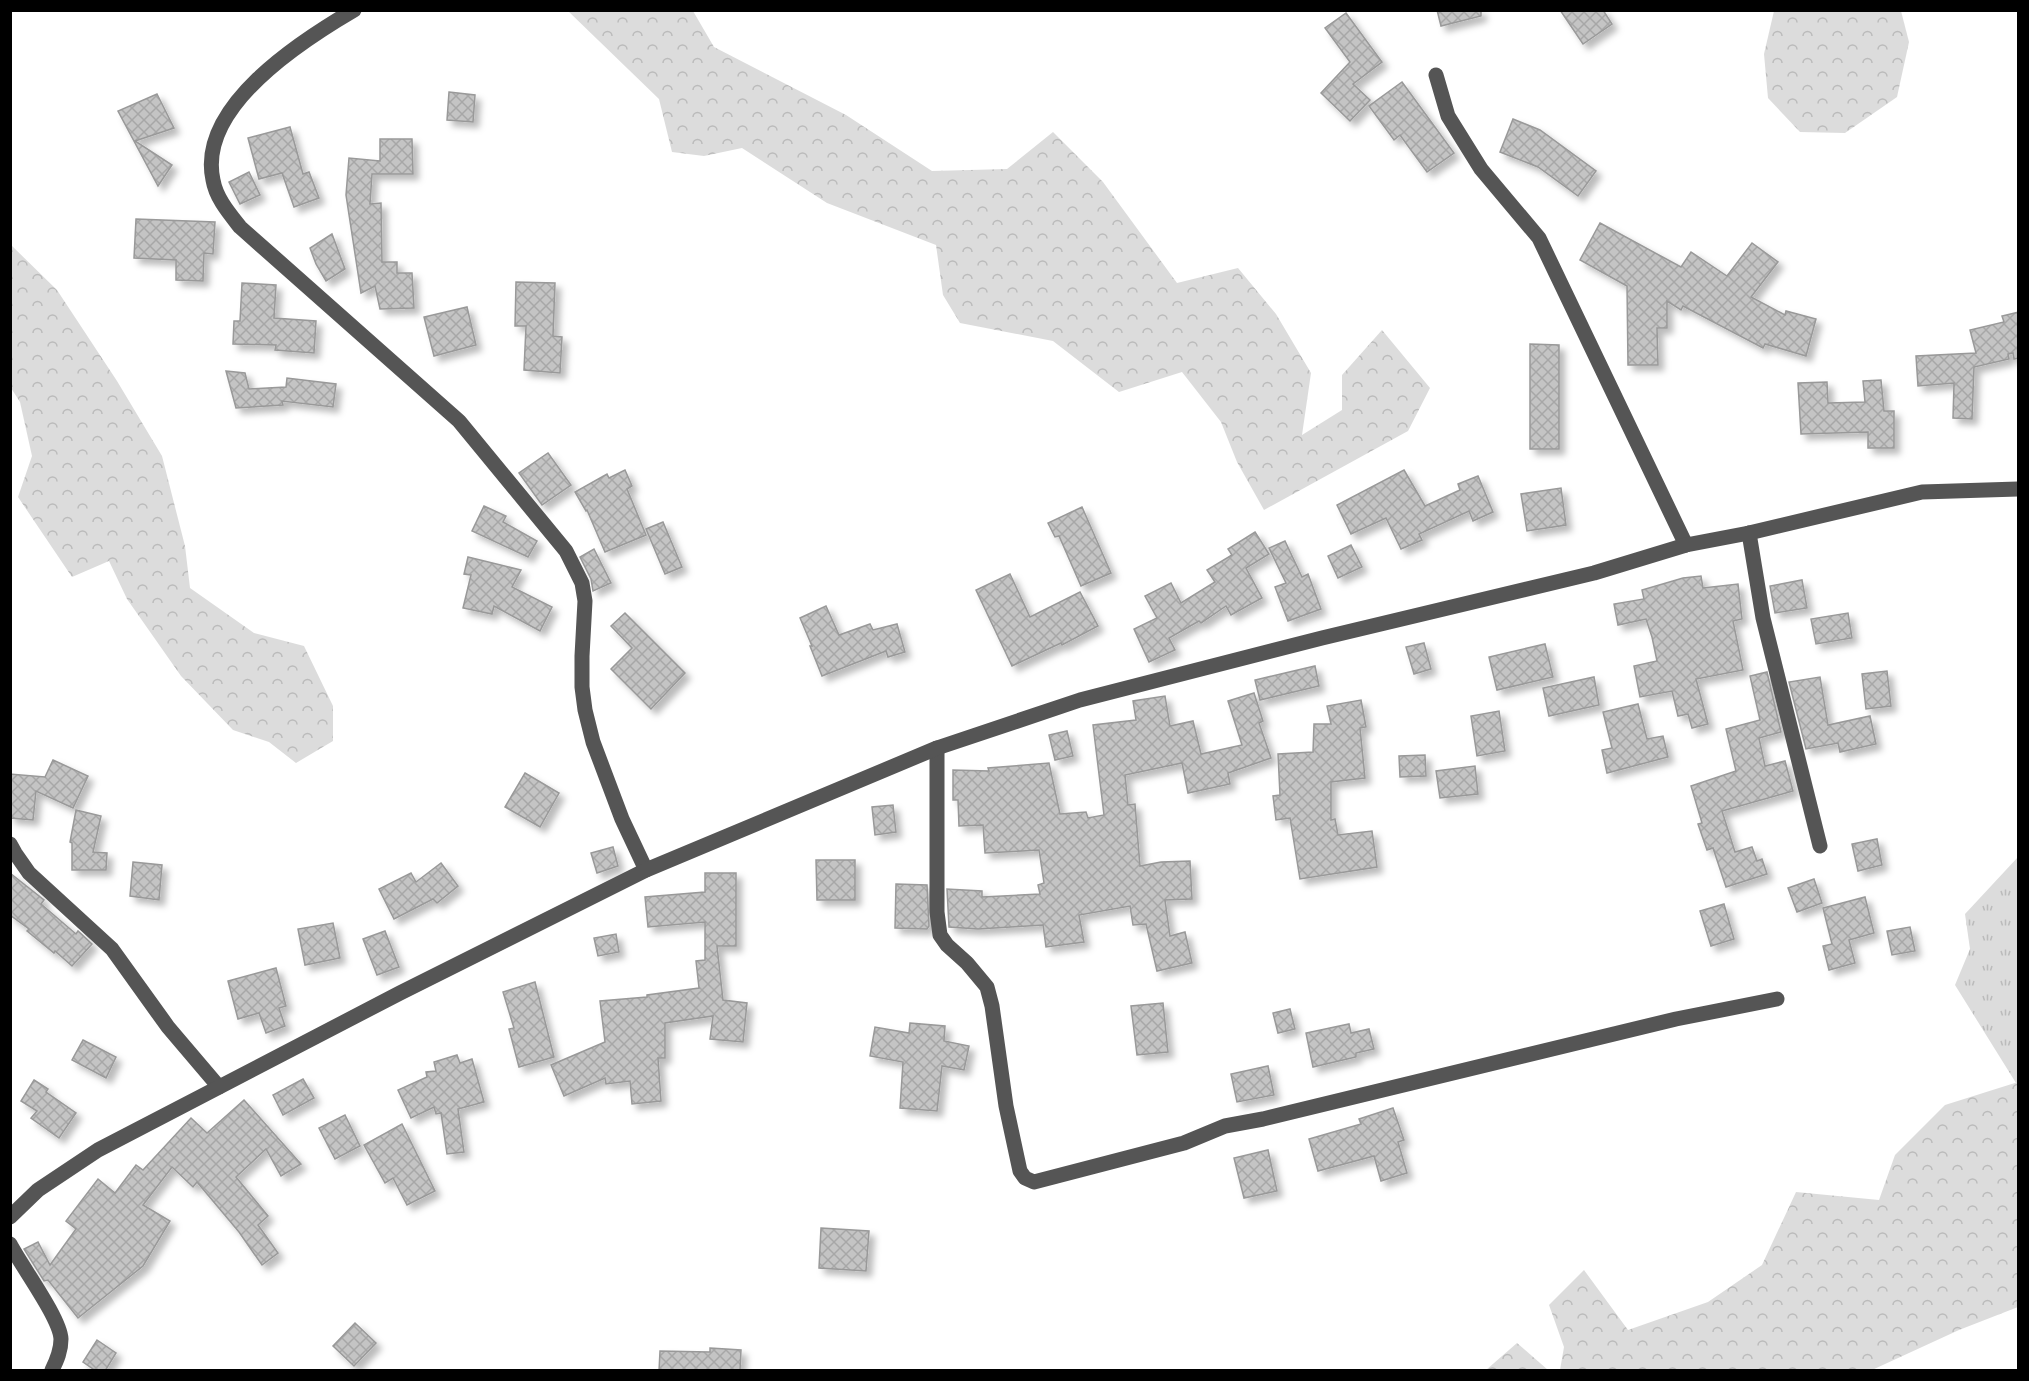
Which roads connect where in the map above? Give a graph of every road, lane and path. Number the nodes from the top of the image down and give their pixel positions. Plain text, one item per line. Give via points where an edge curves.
1 (354, 10) edge
2 (1436, 75) dead end
3 (2019, 489) edge
4 (1749, 533) junction
5 (1686, 545) junction
6 (937, 748) junction
7 (10, 844) edge
8 (1820, 846) dead end
9 (646, 870) junction
10 (1777, 999) dead end
11 (219, 1087) junction
12 (10, 1217) edge
13 (10, 1244) edge
14 (52, 1371) edge

1 - 9 street via 285,54 248,87 221,127 212,153 213,181 240,227 459,421 566,551 582,583 585,601 582,687 593,742
2 - 5 street via 1448,116 1481,169 1539,238
3 - 4 street via 1922,492
4 - 5 street
4 - 8 street via 1763,618
5 - 6 street via 1594,573 1080,700
6 - 9 street
6 - 10 street via 940,935 987,987 1020,1171 1034,1182 1184,1143 1225,1126 1676,1019
7 - 11 street via 28,873 112,949 168,1027
9 - 11 street
11 - 12 street via 98,1150 38,1190
13 - 14 street via 56,1320 61,1338 59,1357

